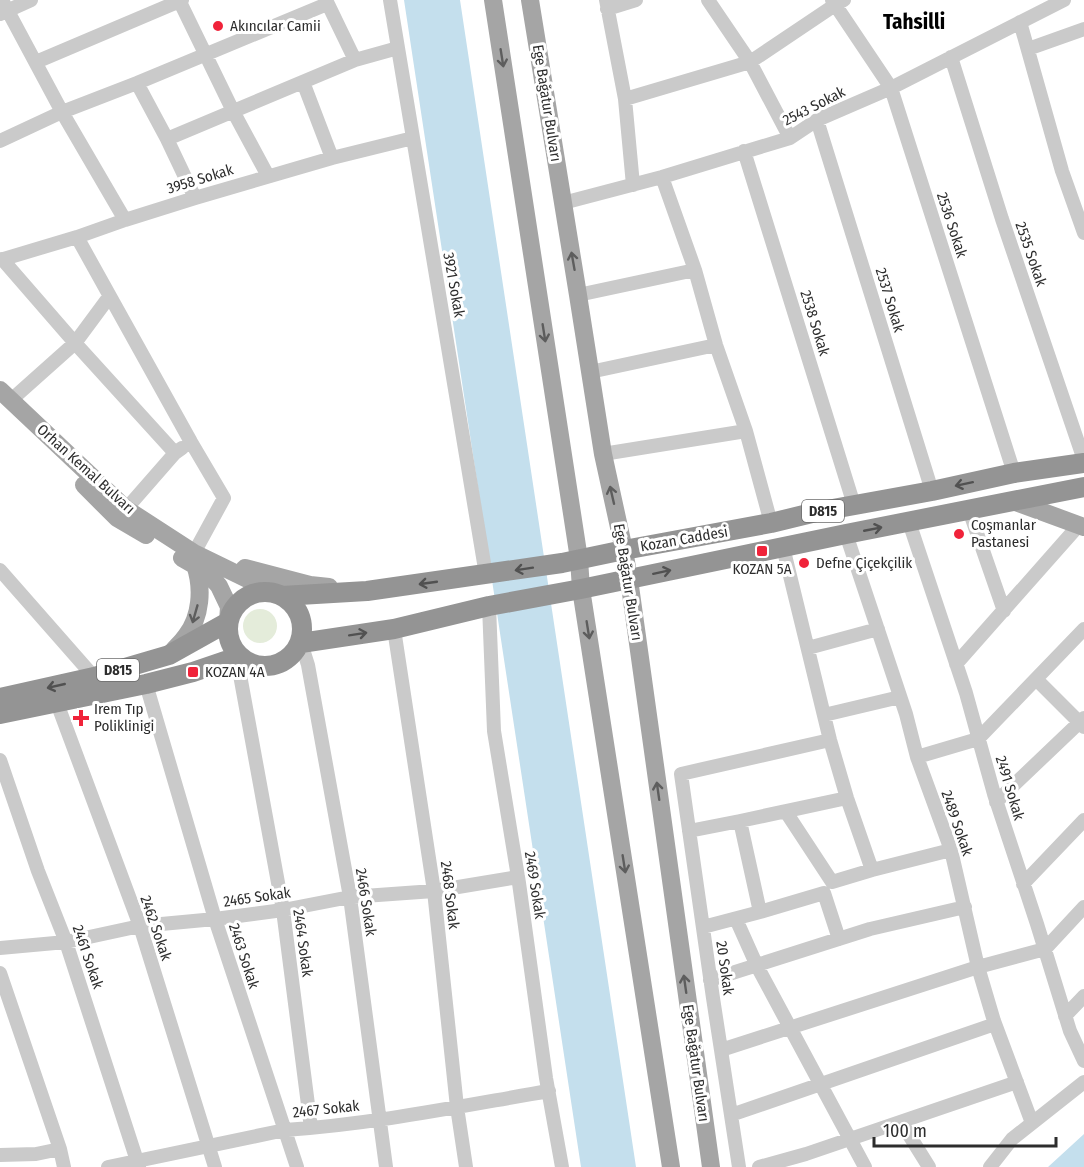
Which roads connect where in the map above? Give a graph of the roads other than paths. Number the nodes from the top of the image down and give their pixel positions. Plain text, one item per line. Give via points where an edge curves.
1 (31, 0) edge
2 (180, 0) edge
3 (390, 0) edge
4 (493, 0) edge
5 (530, 0) edge
6 (636, 0) edge
7 (708, 0) edge
8 (1064, 0) edge
9 (327, 2) edge
10 (837, 2) edge
11 (606, 4) edge
12 (1045, 4) edge
13 (4, 8) edge
14 (1020, 22) junction
15 (1084, 29) edge
16 (398, 48) junction
17 (1028, 50) junction
18 (205, 54) junction
19 (951, 57) junction
20 (355, 60) junction
21 (36, 62) junction
22 (750, 62) junction
23 (303, 82) junction
24 (137, 83) junction
25 (891, 88) junction
26 (625, 99) junction
27 (62, 111) junction
28 (233, 111) junction
29 (817, 120) junction
30 (412, 138) junction
31 (790, 138) junction
32 (167, 139) junction
33 (0, 141) edge
34 (744, 151) junction
35 (332, 158) junction
36 (268, 176) junction
37 (662, 177) junction
38 (633, 185) junction
39 (195, 198) junction
40 (563, 203) junction
41 (125, 220) junction
42 (1084, 233) edge
43 (77, 237) junction
44 (1, 260) edge
45 (695, 270) junction
46 (578, 295) junction
47 (109, 297) junction
48 (75, 343) junction
49 (716, 345) junction
50 (590, 372) junction
51 (4, 398) edge
52 (746, 430) junction
53 (191, 442) junction
54 (175, 453) junction
55 (603, 454) junction
56 (1084, 461) edge
57 (1015, 473) junction
58 (1084, 487) edge
59 (932, 491) junction
60 (1021, 499) junction
61 (854, 505) junction
62 (126, 508) junction
63 (969, 510) junction
64 (909, 522) junction
65 (771, 523) junction
66 (1082, 526) edge
67 (846, 534) junction
68 (783, 547) junction
69 (624, 550) junction
70 (200, 559) junction
71 (571, 561) junction
72 (0, 570) edge
73 (486, 575) junction
74 (629, 579) junction
75 (367, 591) junction
76 (572, 591) junction
77 (282, 596) junction
78 (489, 606) junction
79 (1004, 611) junction
80 (228, 622) junction
81 (394, 629) junction
82 (878, 629) junction
83 (1084, 629) edge
84 (301, 643) junction
85 (808, 648) junction
86 (169, 656) junction
87 (237, 657) junction
88 (956, 664) junction
89 (94, 677) junction
90 (1036, 680) junction
91 (146, 684) junction
92 (900, 697) junction
93 (0, 698) edge
94 (57, 703) junction
95 (0, 714) edge
96 (824, 715) junction
97 (1083, 722) edge
98 (978, 739) junction
99 (830, 740) junction
100 (917, 757) junction
101 (0, 760) edge
102 (847, 798) junction
103 (996, 802) junction
104 (786, 812) junction
105 (1084, 820) edge
106 (740, 822) junction
107 (689, 831) junction
108 (951, 850) junction
109 (872, 870) junction
110 (518, 877) junction
111 (1023, 884) junction
112 (828, 887) junction
113 (434, 891) junction
114 (350, 897) junction
115 (965, 907) junction
116 (1084, 907) edge
117 (283, 910) junction
118 (760, 912) junction
119 (215, 919) junction
120 (736, 919) junction
121 (140, 927) junction
122 (703, 927) junction
123 (839, 939) junction
124 (66, 942) junction
125 (0, 948) edge
126 (1045, 949) junction
127 (757, 966) junction
128 (978, 967) junction
129 (0, 973) edge
130 (710, 980) junction
131 (1084, 996) edge
132 (1065, 1016) junction
133 (995, 1024) junction
134 (790, 1028) junction
135 (721, 1050) junction
136 (1084, 1061) edge
137 (1017, 1082) junction
138 (1084, 1082) edge
139 (820, 1085) junction
140 (549, 1091) junction
141 (457, 1107) junction
142 (731, 1115) junction
143 (379, 1120) junction
144 (901, 1122) junction
145 (1032, 1123) junction
146 (311, 1128) junction
147 (285, 1130) junction
148 (850, 1139) junction
149 (207, 1146) junction
150 (60, 1149) junction
151 (0, 1155) edge
152 (36, 1161) edge
153 (803, 1162) edge
154 (138, 1164) edge
155 (64, 1167) edge
156 (108, 1167) edge
157 (215, 1167) edge
158 (297, 1167) edge
159 (386, 1167) edge
160 (466, 1167) edge
161 (562, 1167) edge
162 (671, 1167) edge
163 (711, 1167) edge
164 (739, 1167) edge
165 (759, 1167) edge
166 (865, 1167) edge
167 (929, 1167) edge
168 (990, 1167) edge

1 - 13 street
2 - 18 street
2 - 21 street
3 - 16 street, 3921 Sokak
4 -> 71 main road
5 - 40 main road, Ege Bağatur Bulvarı
6 - 11 street
7 - 22 street
8 - 12 street, 2543 Sokak
9 - 18 street
9 - 20 street
10 - 22 street
10 - 25 street, 2536 Sokak
11 - 26 street
12 - 14 street, 2543 Sokak
13 - 21 street
14 - 17 street
14 - 19 street, 2543 Sokak
15 - 17 street
16 - 20 street
16 - 30 street, 3921 Sokak
17 - 42 street
18 - 24 street
18 - 28 street
19 - 25 street, 2543 Sokak
19 - 56 street, 2535 Sokak
20 - 23 street
21 - 27 street
22 - 26 street
22 - 31 street
23 - 28 street
23 - 35 street
24 - 27 street
24 - 32 street
25 - 29 street, 2543 Sokak
25 - 57 street, 2536 Sokak
26 - 38 street
27 - 33 street
27 - 41 street
28 - 32 street
28 - 36 street
29 - 31 street, 2543 Sokak
29 - 59 street, 2537 Sokak
30 - 35 street, 3958 Sokak
30 - 73 street, 3921 Sokak
31 - 34 street, 2543 Sokak
32 - 39 street
34 - 37 street, 2543 Sokak
34 - 61 street, 2538 Sokak
35 - 36 street, 3958 Sokak
36 - 39 street, 3958 Sokak
37 - 38 street, 2543 Sokak
37 - 45 street
38 - 40 street, 2543 Sokak
39 - 41 street, 3958 Sokak
46 -> 40 main road, Ege Bağatur Bulvarı
41 - 43 street, 3958 Sokak
43 - 44 street, 3958 Sokak
43 - 47 street
44 - 48 street
45 - 46 street
45 - 49 street
46 - 50 main road, Ege Bağatur Bulvarı
47 - 48 street
47 - 53 street
48 - 51 street
48 - 54 street
49 - 50 street
49 - 52 street
50 - 55 main road, Ege Bağatur Bulvarı
51 - 62 main road, Orhan Kemal Bulvarı
51 - 70 main road, Orhan Kemal Bulvarı via 117,518
52 - 55 street
52 - 65 street
53 - 54 street
53 - 70 street via 224,498
54 - 62 street
69 -> 55 main road, Ege Bağatur Bulvarı
56 - 57 highway, Kozan Caddesi / D815
57 -> 59 highway, Kozan Caddesi / D815
57 - 60 highway via 1032,488
57 - 60 highway via 1004,489 1008,497
58 - 60 highway, Kozan Caddesi / D815
59 - 61 highway, Kozan Caddesi / D815
60 - 63 highway, Kozan Caddesi / D815
60 - 66 main road
61 - 65 highway, Kozan Caddesi / D815
62 - 70 main road, Orhan Kemal Bulvarı
63 - 64 highway, Kozan Caddesi / D815
63 - 79 street
67 -> 64 highway, Kozan Caddesi / D815
64 - 88 street, 2491 Sokak
65 - 69 highway, Kozan Caddesi / D815
66 - 79 street
67 - 68 highway, Kozan Caddesi / D815
67 - 82 street, 2489 Sokak
74 -> 68 highway, Kozan Caddesi / D815
68 - 85 street
69 - 71 highway, Kozan Caddesi / D815
69 - 74 main road, Ege Bağatur Bulvarı
70 - 75 main road via 310,585
70 - 77 main road
70 - 80 main road via 229,607
70 -> 86 main road via 197,614 188,635
71 -> 73 highway, Kozan Caddesi / D815
71 - 76 main road
72 - 89 street
73 -> 75 highway, Kozan Caddesi / D815
74 - 76 highway, Kozan Caddesi / D815
163 -> 74 main road, Ege Bağatur Bulvarı
75 - 77 highway, Kozan Caddesi / D815
76 - 78 highway, Kozan Caddesi / D815
76 -> 162 main road
77 - 80 highway, D815 via 255,593 242,600
77 - 84 highway via 298,611
78 - 81 highway, Kozan Caddesi / D815
78 - 110 street, 2469 Sokak via 494,731
79 - 88 street
80 - 86 highway, D815
80 - 87 highway via 228,635
84 -> 81 highway, Kozan Caddesi / D815
81 - 113 street, 2468 Sokak
82 - 85 street
82 - 92 street, 2489 Sokak
83 - 90 street
84 - 87 highway via 295,653 277,665 258,666
84 - 114 street, 2466 Sokak
85 - 96 street
86 - 89 highway, D815
87 - 91 highway, D815
87 - 117 street, 2464 Sokak
88 - 98 street, 2491 Sokak
89 -> 93 highway, D815
90 - 97 street
90 - 98 street
91 - 94 highway, D815
91 - 119 street, 2463 Sokak
92 - 96 street
92 - 100 street, 2489 Sokak
94 - 95 highway, D815
94 - 121 street, 2462 Sokak
96 - 99 street
97 - 103 street
98 - 100 street
98 - 103 street, 2491 Sokak
99 - 102 street
99 - 107 street, 20 Sokak via 681,774
100 - 108 street, 2489 Sokak
101 - 124 street, 2461 Sokak
102 - 104 street
102 - 109 street
103 - 111 street, 2491 Sokak
104 - 106 street
104 - 112 street
105 - 111 street
106 - 107 street
106 - 118 street
107 - 122 street, 20 Sokak
108 - 109 street
108 - 115 street, 2489 Sokak
109 - 112 street
110 - 113 street, 2465 Sokak
110 - 140 street, 2469 Sokak
111 - 126 street, 2491 Sokak
112 - 118 street
112 - 123 street
113 - 114 street, 2465 Sokak
113 - 141 street, 2468 Sokak
114 - 117 street, 2465 Sokak
114 - 143 street, 2466 Sokak
115 - 123 street
115 - 128 street, 2489 Sokak
116 - 126 street
117 - 119 street, 2465 Sokak
117 - 146 street, 2464 Sokak
118 - 120 street
119 - 121 street, 2465 Sokak
119 - 147 street, 2463 Sokak
120 - 122 street
120 - 127 street
121 - 124 street, 2465 Sokak
121 - 149 street, 2462 Sokak
122 - 130 street, 20 Sokak
123 - 127 street
124 - 125 street, 2465 Sokak
124 - 154 street, 2461 Sokak
126 - 128 street
126 - 132 street, 2491 Sokak
127 - 130 street
127 - 134 street
128 - 133 street, 2489 Sokak
128 - 134 street
129 - 150 street
130 - 135 street, 20 Sokak
131 - 132 street
132 - 136 street, 2491 Sokak
133 - 137 street, 2489 Sokak
133 - 139 street
134 - 135 street
134 - 139 street
135 - 142 street, 20 Sokak
137 - 144 street
137 - 145 street, 2489 Sokak
138 - 145 street
139 - 142 street
139 - 148 street
140 - 141 street, 2467 Sokak
140 - 161 street, 2469 Sokak
141 - 143 street, 2467 Sokak
141 - 160 street, 2468 Sokak
142 - 164 street, 20 Sokak
143 - 146 street, 2467 Sokak
143 - 159 street, 2466 Sokak
144 - 148 street
144 - 167 street
145 - 168 street via 1012,1139
146 - 147 street, 2467 Sokak
147 - 149 street, 2467 Sokak
147 - 158 street, 2463 Sokak
148 - 153 street
148 - 166 street
149 - 154 street, 2467 Sokak
149 - 157 street, 2462 Sokak
150 - 152 street
150 - 155 street
151 - 152 street
153 - 165 street
154 - 156 street, 2467 Sokak

